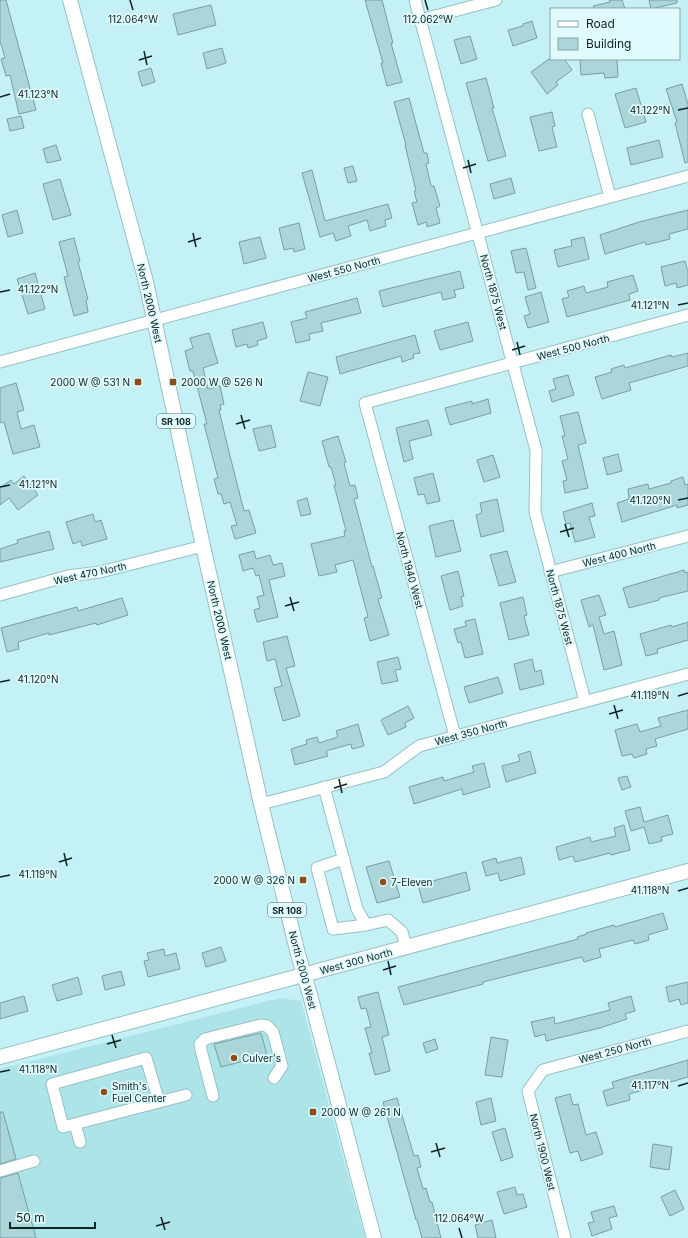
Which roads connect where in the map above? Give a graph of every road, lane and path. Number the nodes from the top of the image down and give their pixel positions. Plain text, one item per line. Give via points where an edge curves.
1 (70, 0) edge
2 (415, 0) edge
3 (496, 0) edge
4 (420, 20) junction
5 (588, 114) dead end
6 (688, 176) edge
7 (610, 197) junction
8 (478, 232) junction
9 (688, 315) edge
10 (154, 321) junction
11 (0, 362) edge
12 (513, 363) junction
13 (365, 403) joint
14 (688, 536) edge
15 (203, 546) junction
16 (550, 572) junction
17 (0, 595) edge
18 (688, 674) edge
19 (585, 702) junction
20 (455, 736) junction
21 (324, 786) junction
22 (261, 804) junction
23 (344, 859) junction
24 (688, 871) edge
25 (366, 925) junction
26 (406, 947) junction
27 (304, 975) junction
28 (688, 1031) edge
29 (0, 1056) edge
30 (543, 1070) joint
31 (274, 1078) dead end
32 (186, 1095) dead end
33 (213, 1096) dead end
34 (159, 1102) junction
35 (75, 1124) junction
36 (80, 1142) dead end
37 (34, 1161) dead end
38 (0, 1171) edge
39 (374, 1238) edge
40 (565, 1238) edge

1 - 10 main road, North 2000 West / SR 108 via 146,282
2 - 4 street, North 1875 West
3 - 4 street
4 - 8 street, North 1875 West
5 - 7 street
6 - 7 street, West 550 North
7 - 8 street, West 550 North
8 - 10 street, West 550 North
8 - 12 street, North 1875 West
9 - 12 street, West 500 North
10 - 11 street, West 550 North
10 - 15 main road, North 2000 West / SR 108
12 - 13 street, West 500 North
12 - 16 street, North 1875 West via 536,450 535,512
13 - 20 street, North 1940 West
14 - 16 street, West 400 North
15 - 17 street, West 470 North via 100,572 68,576
15 - 22 main road, North 2000 West / SR 108
16 - 19 street, North 1875 West
18 - 19 street, West 350 North
19 - 20 street, West 350 North
20 - 21 street, West 350 North via 419,746 384,772
21 - 22 street, West 350 North
21 - 23 street
22 - 27 main road, North 2000 West / SR 108
23 - 25 street via 357,909
23 - 25 street via 317,868 333,929
24 - 26 main road, West 300 North
25 - 26 street via 388,920 402,932
26 - 27 main road, West 300 North
27 - 29 main road, West 300 North
27 - 39 main road, North 2000 West / SR 108
28 - 30 street, West 250 North
30 - 40 street, North 1900 West via 528,1091
31 - 33 street via 282,1066 273,1032 267,1026 261,1024 204,1039 200,1044
32 - 34 street
34 - 35 street
34 - 35 street via 146,1058 52,1084 63,1127
35 - 36 street
37 - 38 street

